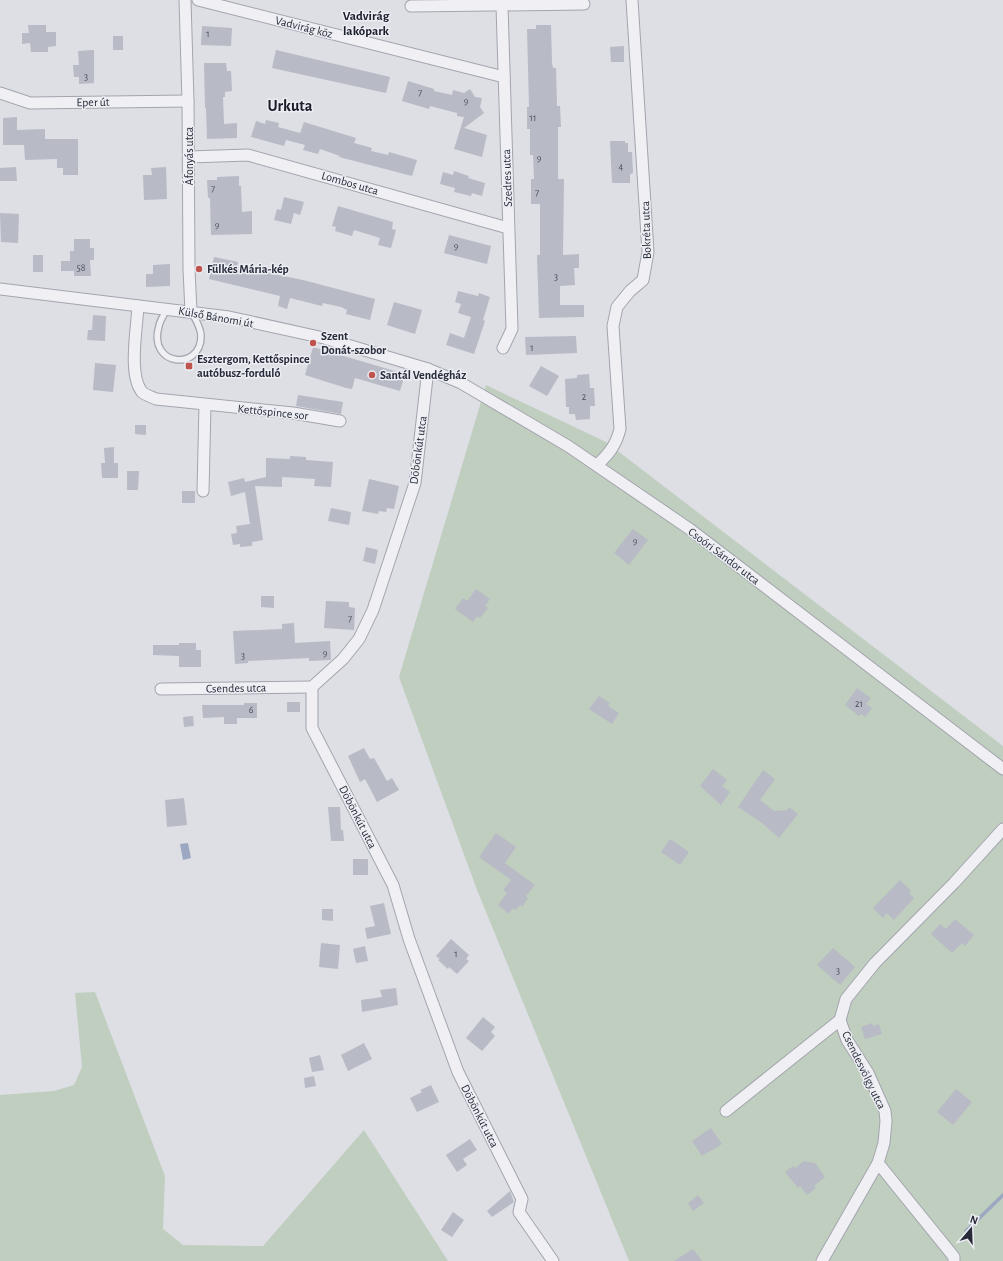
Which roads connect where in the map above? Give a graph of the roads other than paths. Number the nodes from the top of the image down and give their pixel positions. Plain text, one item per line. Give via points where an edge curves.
1 (185, 0) edge
2 (198, 0) edge
3 (632, 0) edge
4 (584, 4) dead end
5 (411, 6) dead end
6 (502, 6) junction
7 (504, 77) junction
8 (0, 93) edge
9 (188, 101) junction
10 (189, 157) junction
11 (508, 228) junction
12 (0, 289) edge
13 (138, 306) junction
14 (167, 309) junction
15 (191, 312) junction
16 (503, 348) dead end
17 (428, 369) junction
18 (205, 405) junction
19 (340, 421) dead end
20 (597, 465) junction
21 (203, 491) dead end
22 (312, 687) junction
23 (161, 689) dead end
24 (1003, 769) edge
25 (1003, 829) edge
26 (840, 1020) junction
27 (726, 1111) dead end
28 (878, 1163) junction
29 (553, 1261) edge
30 (822, 1261) edge
31 (954, 1261) edge

1 - 9 street, Áfonyás utca
2 - 7 street, Vadvirág köz
3 - 20 street, Bokréta utca via 648,252 643,280 623,298 614,316 612,326 620,429 617,441 610,452
4 - 6 street
5 - 6 street
6 - 7 street, Szedres utca
7 - 11 street, Szedres utca
8 - 9 street, Eper út via 30,103
9 - 10 street, Áfonyás utca
10 - 11 street, Lombos utca via 248,154
10 - 15 street, Áfonyás utca
11 - 16 street, Szedres utca via 512,329
12 - 13 street, Külső Bánomi út
13 - 14 street, Külső Bánomi út
13 - 18 street, Kettőspince sor via 134,369 136,382 143,393 156,399
14 - 15 street, Külső Bánomi út
14 - 15 lane via 158,326 157,340 165,356 174,360 189,358 198,346 201,337 200,327
15 - 17 street, Külső Bánomi út via 229,317 324,338
17 - 20 street, Csoóri Sándor utca via 495,402
17 - 22 street, Döbönkút utca via 415,483 373,610 359,639 343,659
18 - 19 street, Kettőspince sor via 293,413
18 - 21 street
20 - 24 street, Csoóri Sándor utca via 691,530
22 - 23 street, Csendes utca
22 - 29 street, Döbönkút utca via 312,728 393,885 409,939 458,1072 522,1199 519,1212
25 - 26 street, Csendesvölgy utca via 954,883 874,963 846,999
26 - 27 street
26 - 28 street, Csendesvölgy utca via 847,1040 868,1073 885,1111 884,1143
28 - 30 street, Csendesvölgy utca
28 - 31 street via 954,1257

